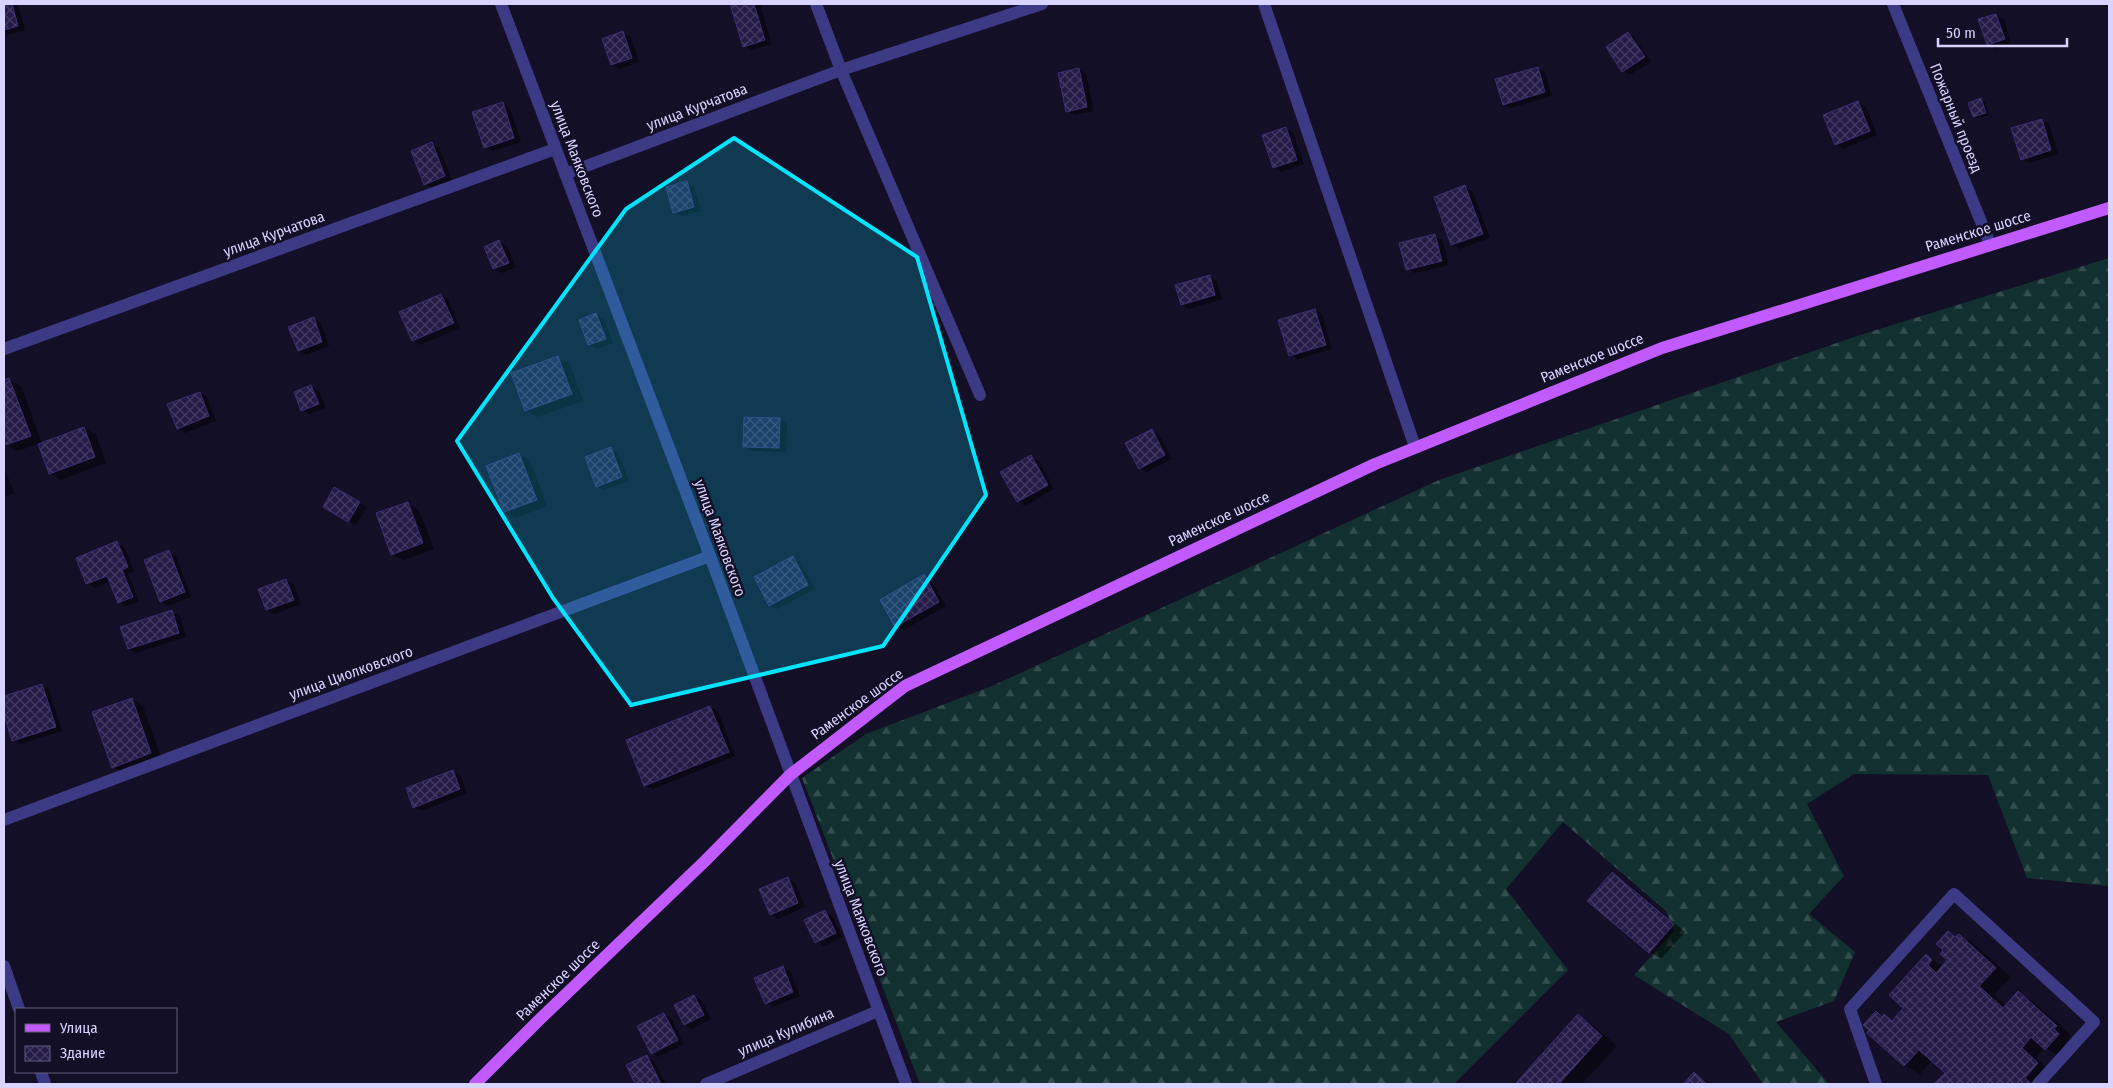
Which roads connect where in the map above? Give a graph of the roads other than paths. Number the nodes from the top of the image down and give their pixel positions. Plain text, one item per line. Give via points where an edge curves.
1 (501, 4) edge
2 (816, 4) edge
3 (1042, 4) edge
4 (1264, 4) edge
5 (1893, 4) edge
6 (841, 70) junction
7 (555, 149) junction
8 (565, 174) junction
9 (2109, 208) edge
10 (1990, 244) junction
11 (4, 349) edge
12 (980, 395) dead end
13 (1414, 447) junction
14 (710, 556) junction
15 (790, 775) junction
16 (4, 820) edge
17 (4, 966) edge
18 (19, 1008) edge
19 (878, 1010) junction
20 (475, 1084) edge
21 (706, 1084) edge
22 (906, 1084) edge
23 (1876, 1084) edge
24 (2038, 1084) edge

1 - 7 street, улица Маяковского
2 - 6 street
3 - 6 street, улица Курчатова
4 - 13 street
5 - 10 street, Пожарный проезд
6 - 8 street, улица Курчатова
6 - 12 street
7 - 8 street, улица Маяковского
7 - 11 street, улица Курчатова
8 - 14 street, улица Маяковского
9 - 10 main road, Раменское шоссе
10 - 13 main road, Раменское шоссе via 1662,348
13 - 15 main road, Раменское шоссе via 905,686
14 - 15 street, улица Маяковского
14 - 16 street, улица Циолковского
15 - 19 street, улица Маяковского
15 - 20 main road, Раменское шоссе
17 - 18 street
19 - 21 street, улица Кулибина
19 - 22 street, улица Маяковского
23 - 24 street via 1850,1009 1954,894 2094,1022

